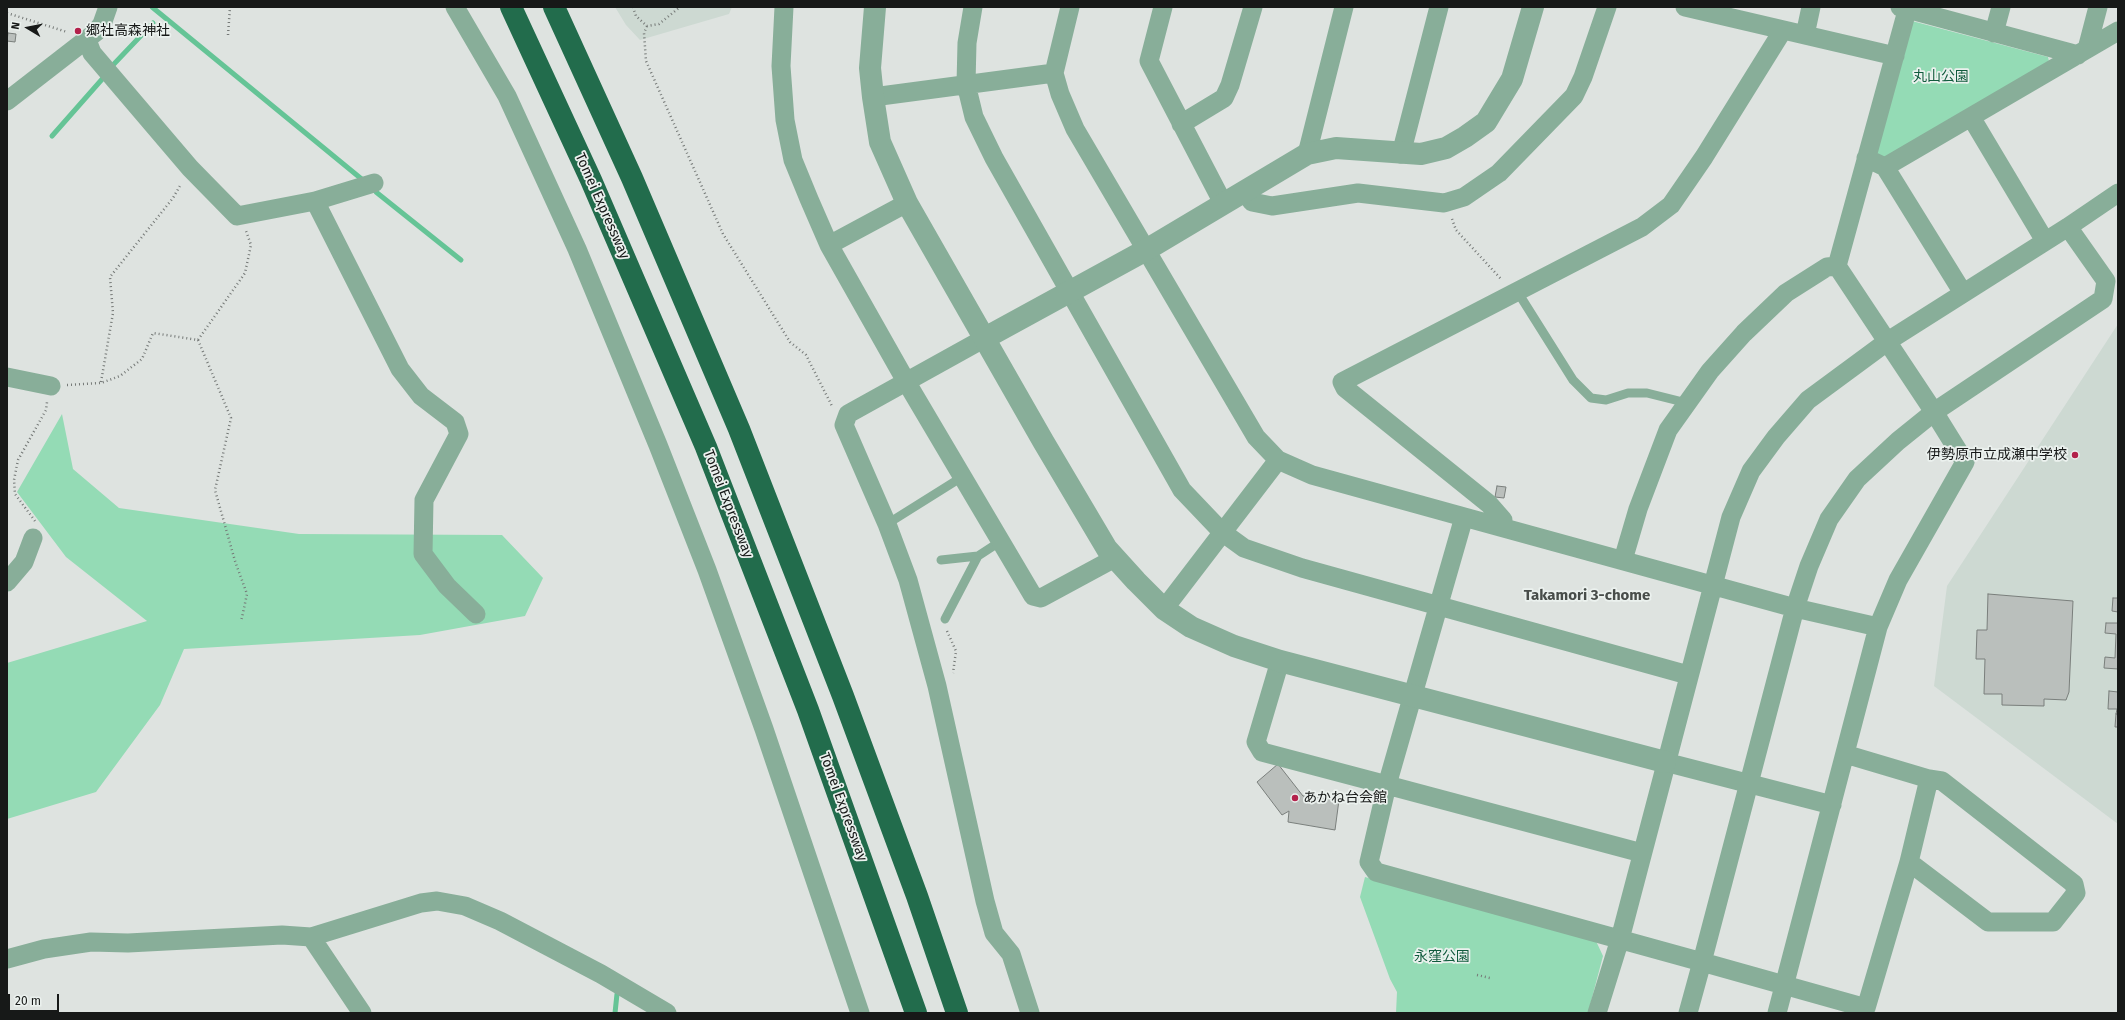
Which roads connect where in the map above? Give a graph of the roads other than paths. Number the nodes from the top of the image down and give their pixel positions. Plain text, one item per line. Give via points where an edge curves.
1 (108, 7) edge
2 (455, 7) edge
3 (511, 7) edge
4 (554, 7) edge
5 (784, 7) edge
6 (875, 7) edge
7 (973, 7) edge
8 (1070, 7) edge
9 (1163, 7) edge
10 (1253, 7) edge
11 (1344, 7) edge
12 (1439, 7) edge
13 (1532, 7) edge
14 (1607, 7) edge
15 (1686, 7) edge
16 (1811, 7) edge
17 (2001, 7) edge
18 (2098, 7) edge
19 (1905, 8) edge
20 (1783, 30) junction
21 (2118, 31) edge
22 (1994, 33) junction
23 (1805, 35) junction
24 (88, 39) junction
25 (2083, 52) junction
26 (1895, 56) junction
27 (1054, 73) junction
28 (966, 84) junction
29 (873, 97) junction
30 (7, 101) edge
31 (1971, 117) junction
32 (1181, 124) junction
33 (1307, 154) junction
34 (1400, 154) junction
35 (1866, 158) junction
36 (1885, 167) junction
37 (374, 183) dead end
38 (1244, 191) junction
39 (2118, 193) edge
40 (315, 201) junction
41 (907, 203) junction
42 (1223, 203) junction
43 (2068, 227) junction
44 (2045, 241) junction
45 (829, 245) junction
46 (1146, 250) junction
47 (1837, 266) junction
48 (1516, 292) junction
49 (1071, 293) junction
50 (1963, 293) junction
51 (986, 338) junction
52 (1888, 341) junction
53 (7, 377) edge
54 (907, 383) junction
55 (51, 386) road end
56 (1687, 403) junction
57 (1934, 412) junction
58 (1278, 460) junction
59 (962, 477) junction
60 (1464, 517) junction
61 (888, 524) junction
62 (1503, 527) junction
63 (1222, 532) junction
64 (33, 538) road end
65 (1001, 541) junction
66 (978, 556) junction
67 (1115, 558) junction
68 (941, 560) dead end
69 (1623, 560) junction
70 (7, 582) edge
71 (1712, 584) junction
72 (1438, 606) junction
73 (1795, 608) junction
74 (1164, 609) junction
75 (476, 614) dead end
76 (945, 619) road end
77 (1878, 627) junction
78 (1280, 661) junction
79 (1688, 675) junction
80 (1413, 696) junction
81 (1845, 754) junction
82 (1666, 762) junction
83 (1929, 779) junction
84 (1749, 784) junction
85 (1387, 785) junction
86 (1832, 805) junction
87 (1642, 853) junction
88 (1909, 862) junction
89 (311, 937) junction
90 (1620, 938) junction
91 (7, 959) edge
92 (1702, 962) junction
93 (1785, 984) junction
94 (1866, 1011) edge
95 (362, 1013) edge
96 (667, 1013) edge
97 (860, 1013) edge
98 (916, 1013) edge
99 (957, 1013) edge
100 (1030, 1013) edge
101 (1597, 1013) edge
102 (1688, 1013) edge
103 (1777, 1013) edge

1 - 24 street via 102,24
2 - 97 street via 508,96 577,249 658,445 707,570 764,729
3 - 98 highway, Tomei Expressway via 591,180 706,447 808,710
4 - 99 highway via 632,178 739,429 843,696
5 - 45 street via 781,66 785,120 793,160
6 - 29 street via 870,68
7 - 28 street via 967,43
8 - 27 street
9 - 32 street via 1148,61
10 - 32 street via 1224,98
11 - 33 street
12 - 34 street
13 - 34 street via 1512,79 1486,122 1446,148 1421,154
14 - 38 street via 1574,96 1499,173 1464,197 1444,203 1358,193 1272,206 1252,202
15 - 20 street
16 - 23 street
17 - 22 street
18 - 25 street
19 - 22 street
19 - 26 street
20 - 23 street
20 - 48 street via 1704,157 1670,205 1642,227
21 - 25 street
22 - 25 street
23 - 26 street
24 - 30 street
24 - 40 street via 92,53 190,168 237,216
25 - 31 street
26 - 35 street
27 - 28 street
27 - 46 street via 1075,129
28 - 29 street
28 - 49 street via 974,117 994,158
29 - 41 street via 880,142
31 - 36 street
31 - 44 street
32 - 42 street
33 - 34 street via 1336,148
33 - 38 street
35 - 36 street
35 - 47 street
36 - 50 street
37 - 40 street
38 - 42 street
39 - 43 street
40 - 75 street via 400,369 421,396 455,422 459,434 424,500 423,554 448,586
41 - 45 street
41 - 51 street
42 - 46 street
43 - 44 street
43 - 57 street via 2106,281 2103,299
44 - 50 street
45 - 54 street
46 - 49 street
46 - 58 street via 1256,437
47 - 52 street
47 - 56 street via 1826,267 1786,293 1744,333 1710,371
48 - 56 lane via 1574,380 1591,398 1606,400 1628,393 1647,393
48 - 62 street via 1342,382 1345,388 1489,504 1503,520
49 - 51 street
49 - 63 street via 1182,490
50 - 52 street
51 - 54 street
51 - 67 street via 1043,441
52 - 57 street
52 - 71 street via 1808,400 1751,471 1731,517
53 - 55 street
54 - 59 street
54 - 61 street via 848,414 844,424
56 - 69 street via 1668,430 1638,509
57 - 73 street via 1898,440 1857,479 1829,519
57 - 77 street via 1965,462 1898,580
58 - 60 street via 1312,475
58 - 63 street
59 - 61 lane
59 - 65 street
60 - 62 street
60 - 72 street
61 - 100 street via 908,580 937,686 994,933 1011,954
62 - 69 street
63 - 72 street via 1244,548 1302,568
63 - 74 street
64 - 70 street via 24,562
65 - 66 lane
65 - 67 street via 1032,596 1041,598
66 - 68 lane
66 - 76 lane
67 - 74 street
69 - 71 street
71 - 73 street
71 - 79 street
72 - 79 street
72 - 80 street
73 - 77 street
73 - 84 street
74 - 78 street via 1191,627 1234,646
77 - 81 street
78 - 80 street
78 - 85 street via 1256,742 1262,752
79 - 82 street
80 - 82 street
80 - 85 street
81 - 83 street
81 - 86 street
82 - 84 street
82 - 87 street
83 - 88 street
83 - 88 street via 1942,781 2074,884 2076,893 2053,922 1988,922
84 - 86 street
84 - 92 street
85 - 87 street
85 - 90 street via 1369,862 1376,872
86 - 93 street
87 - 90 street
88 - 94 street
89 - 91 street via 282,935 128,943 91,942 44,949
89 - 95 street
89 - 96 street via 421,903 437,901 465,906 500,921
90 - 92 street
90 - 101 street
92 - 93 street
92 - 102 street
93 - 94 street
93 - 103 street

